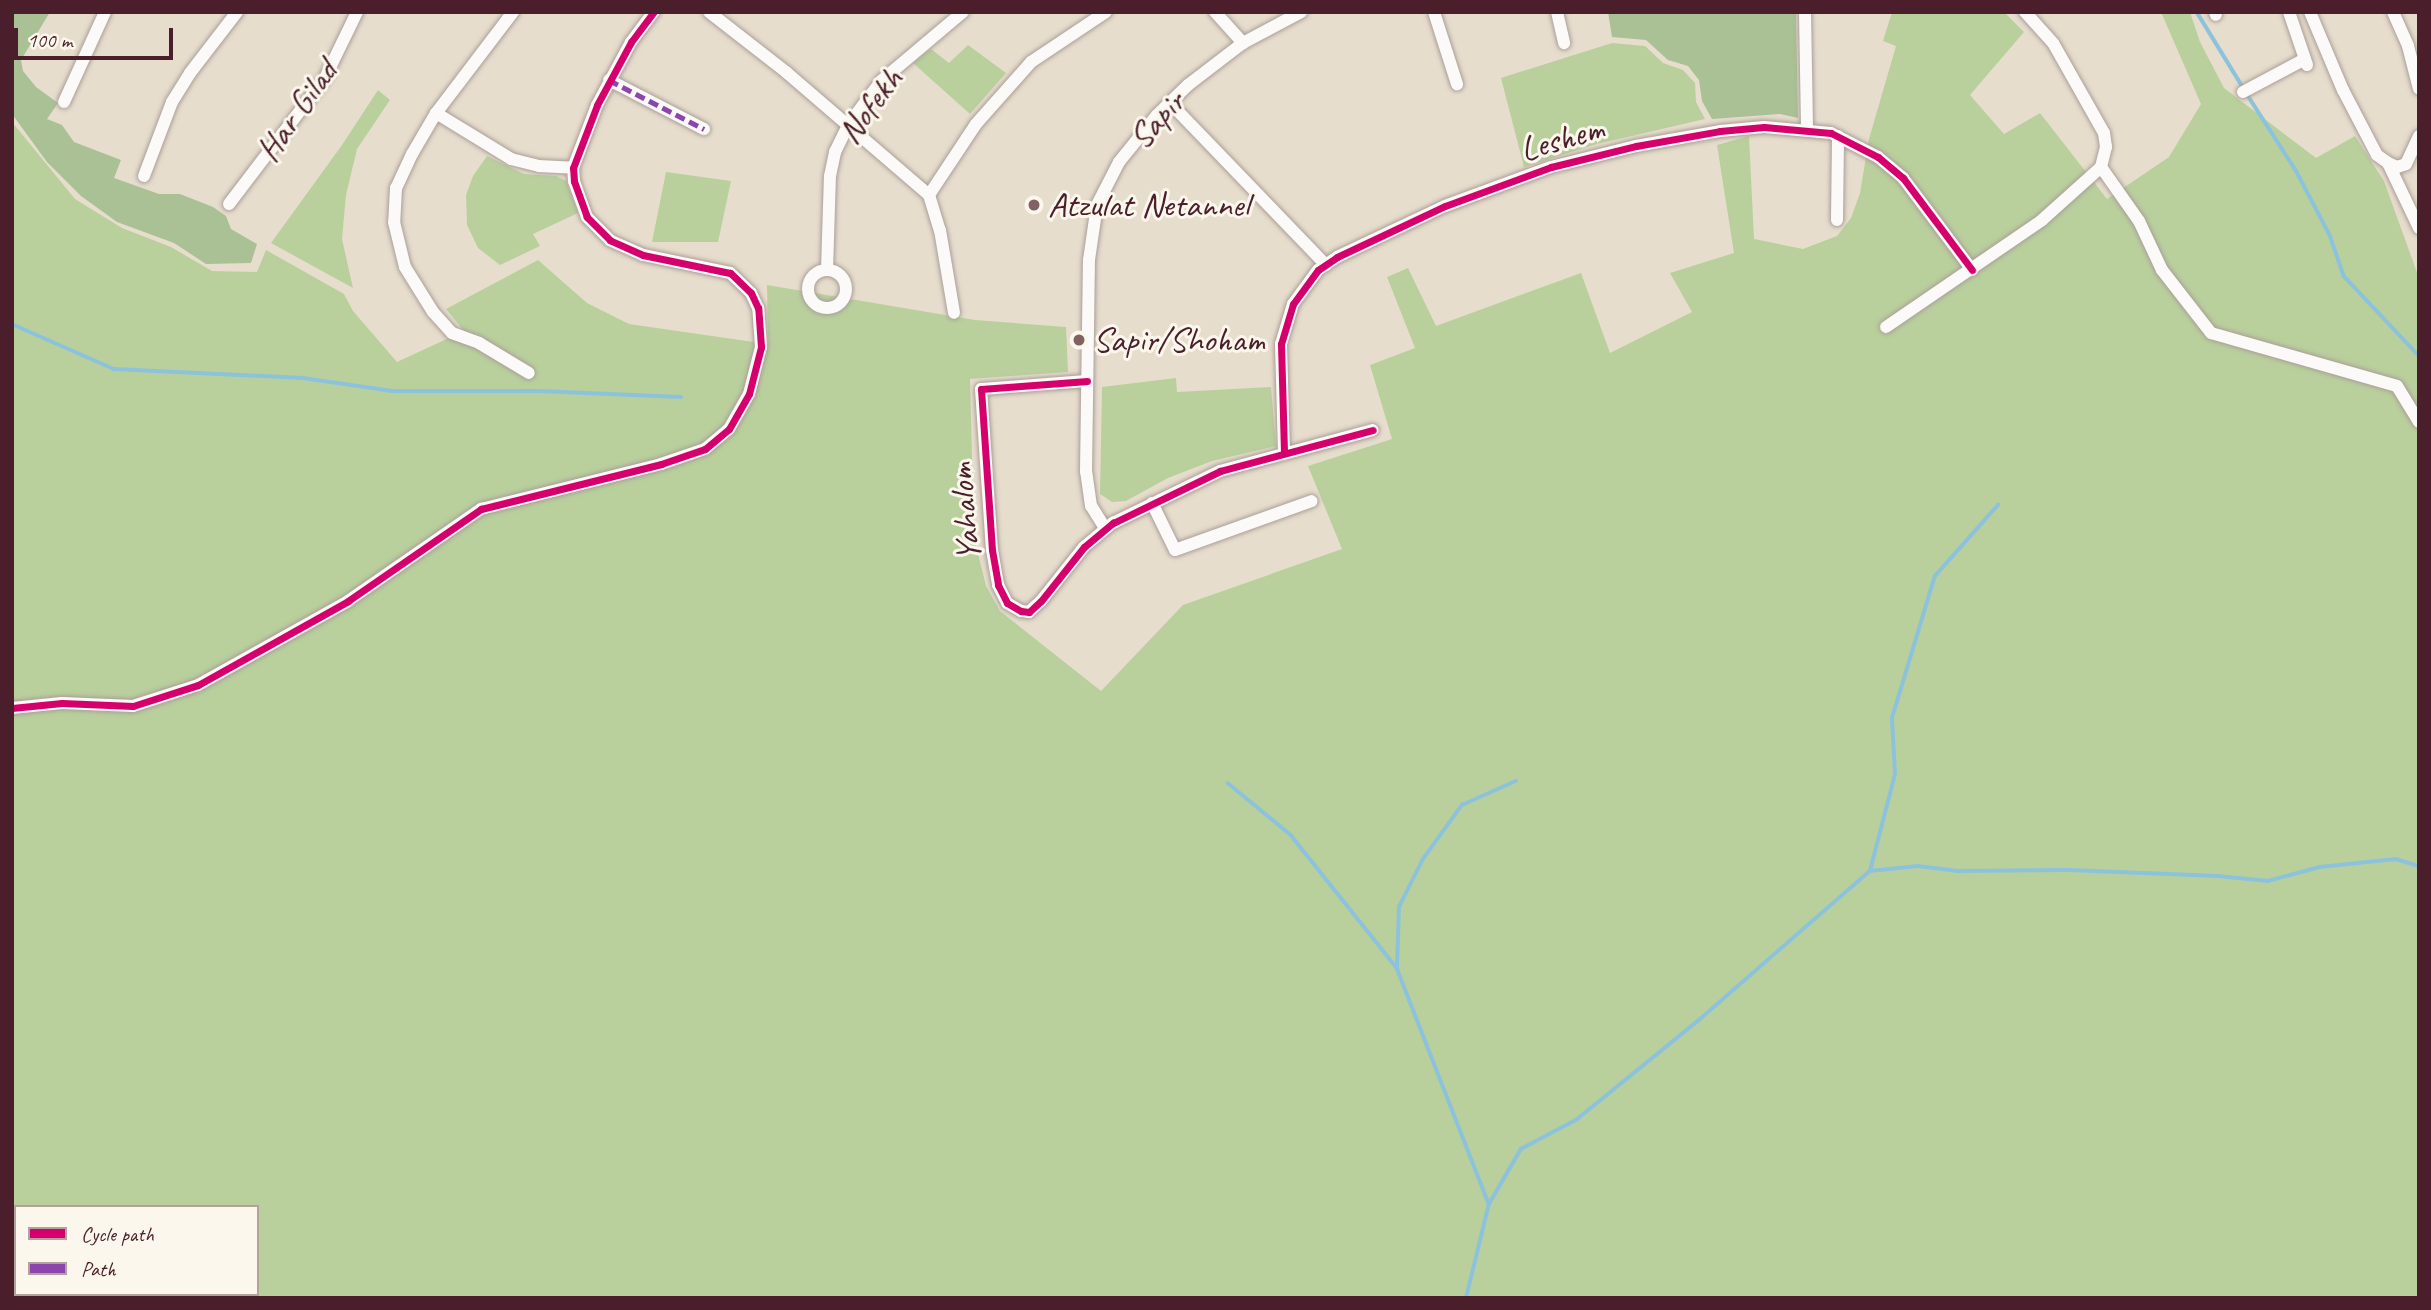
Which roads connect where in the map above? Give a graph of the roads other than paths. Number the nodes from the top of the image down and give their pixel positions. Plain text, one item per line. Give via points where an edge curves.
1 (105, 12) edge
2 (237, 12) edge
3 (357, 12) edge
4 (513, 12) edge
5 (654, 12) edge
6 (709, 12) edge
7 (963, 12) edge
8 (1106, 12) edge
9 (1215, 12) edge
10 (1301, 12) edge
11 (1434, 12) edge
12 (1557, 12) edge
13 (1805, 12) edge
14 (2025, 12) edge
15 (2289, 12) edge
16 (2310, 12) edge
17 (2393, 12) edge
18 (1243, 43) junction
19 (1564, 43) dead end
20 (2416, 65) edge
21 (609, 80) junction
22 (1457, 84) dead end
23 (2419, 89) edge
24 (2243, 92) dead end
25 (64, 102) dead end
26 (1170, 103) junction
27 (436, 113) junction
28 (848, 125) junction
29 (704, 129) dead end
30 (1807, 130) junction
31 (2419, 135) edge
32 (1838, 136) junction
33 (2388, 163) junction
34 (2101, 167) junction
35 (573, 168) junction
36 (144, 176) dead end
37 (929, 195) junction
38 (229, 204) dead end
39 (1837, 220) dead end
40 (2419, 228) edge
41 (1326, 265) junction
42 (827, 270) dead end
43 (1972, 270) junction
44 (954, 313) dead end
45 (1886, 327) dead end
46 (529, 373) dead end
47 (1087, 382) junction
48 (2419, 422) edge
49 (1373, 430) dead end
50 (1284, 452) junction
51 (1312, 501) dead end
52 (1152, 503) junction
53 (1105, 528) junction
54 (12, 708) edge

1 - 25 street
2 - 36 street via 172,102
3 - 38 street, Har Gilad via 325,78
4 - 27 street
5 - 21 street
6 - 28 street
7 - 28 street, Nofekh via 881,81
8 - 37 street via 1031,62 976,124
9 - 18 street
10 - 18 street, Sapir
11 - 22 street
12 - 19 street
13 - 30 street
14 - 34 street via 2053,43 2104,133
15 - 24 street via 2306,62
16 - 33 street via 2363,131 2377,155
17 - 20 street
18 - 26 street, Sapir
20 - 23 street
21 - 29 street
21 - 35 street
26 - 41 street
26 - 47 street, Sapir via 1118,162 1097,205 1089,260
27 - 35 street via 511,159
27 - 46 street via 396,188 394,222 405,267 452,333 479,343
28 - 37 street
28 - 42 street, Nofekh via 830,176
30 - 32 street, Leshem
30 - 41 street, Leshem via 1720,131 1551,167 1445,206
31 - 33 street via 2406,164
32 - 39 street
32 - 43 street, Leshem via 1878,157 1903,178
33 - 40 street
34 - 43 street via 2042,220
34 - 48 street via 2139,220 2162,270 2211,333 2397,386
35 - 54 street via 581,206 610,240 643,255 730,273 751,293 758,308 761,347 740,414 718,441 661,464 481,509 348,601 198,685 133,706 62,703
37 - 44 street via 940,230
41 - 50 street, Leshem via 1304,287 1285,322 1280,371
43 - 45 street
47 - 53 street, Sapir via 1087,491
47 - 53 street, Yahalom via 981,389 992,551 998,585 1007,603 1029,612
49 - 50 street, Yahalom
50 - 52 street, Yahalom via 1220,471
51 - 52 street via 1175,550
52 - 53 street, Yahalom

